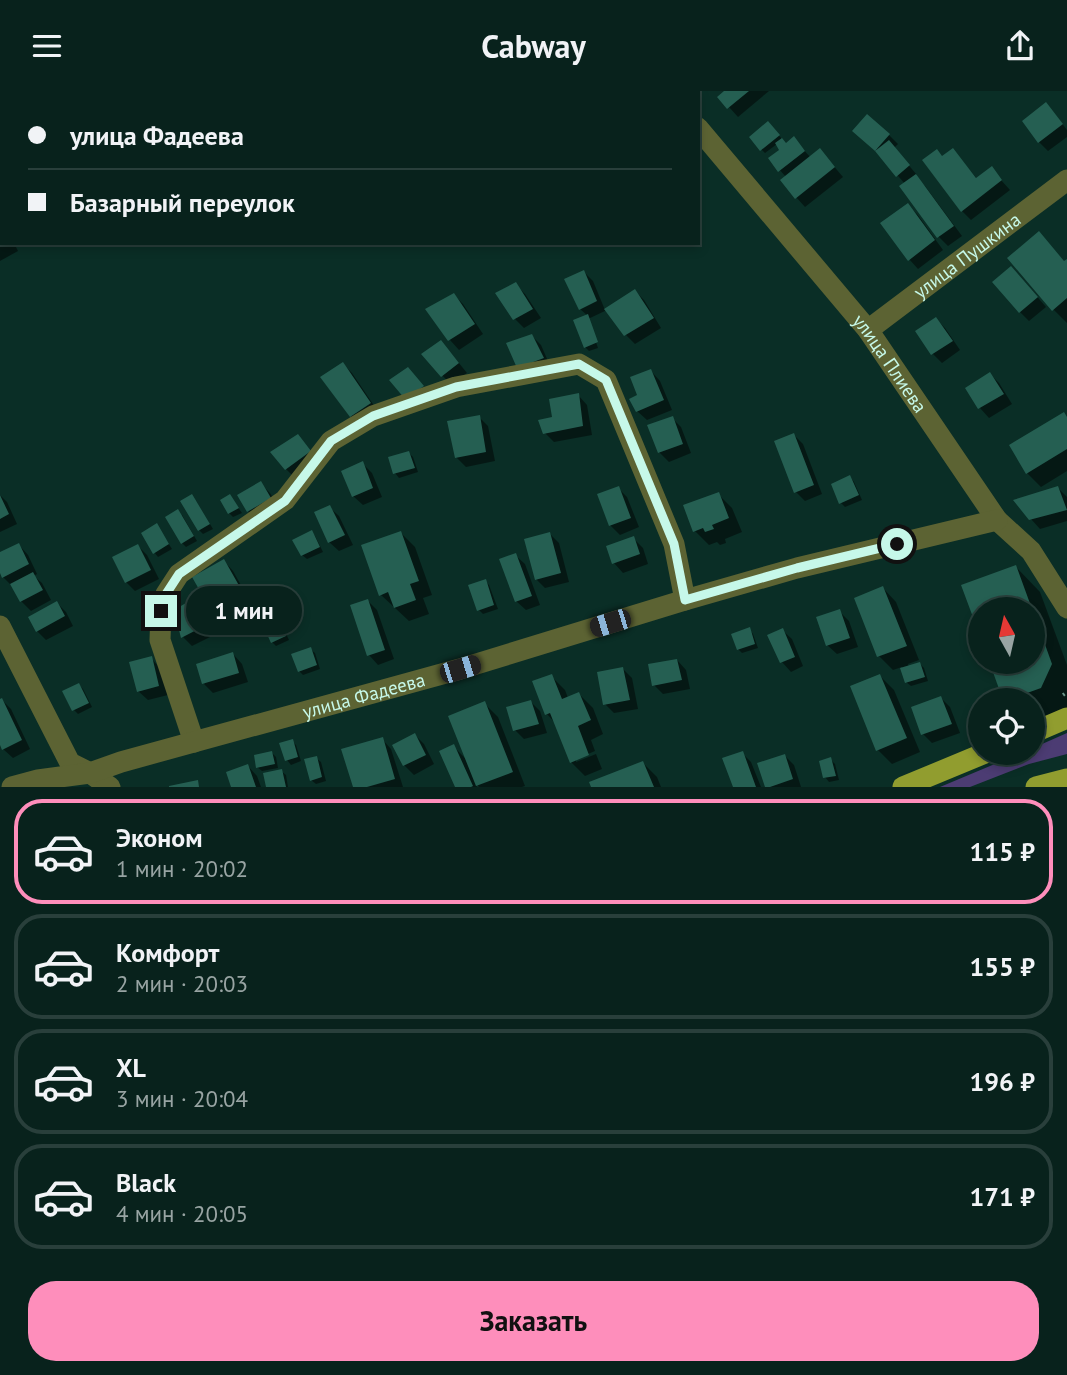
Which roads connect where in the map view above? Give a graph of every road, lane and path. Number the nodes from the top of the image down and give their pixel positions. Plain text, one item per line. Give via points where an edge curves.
1 (700, 130) edge
2 (1067, 180) edge
3 (868, 330) junction
4 (997, 520) junction
5 (685, 600) junction
6 (1067, 608) edge
7 (0, 626) edge
8 (1067, 718) edge
9 (1045, 727) edge
10 (194, 742) junction
11 (968, 760) edge
12 (90, 773) junction
13 (1067, 779) edge
14 (12, 787) edge
15 (110, 787) edge
16 (904, 787) edge
17 (1036, 787) edge

1 - 3 street, улица Плиева
2 - 3 street, улица Пушкина
3 - 4 street, улица Плиева
4 - 5 street, улица Фадеева
4 - 6 street, улица Плиева via 1031,551
5 - 10 street, улица Фадеева via 460,669
5 - 10 street via 674,544 606,380 579,364 456,387 373,416 331,441 285,501 179,574 161,611 160,640
7 - 12 street via 70,763
8 - 9 main road
10 - 12 street, улица Фадеева
11 - 16 main road
12 - 14 street, улица Фадеева
12 - 15 street
13 - 17 main road

